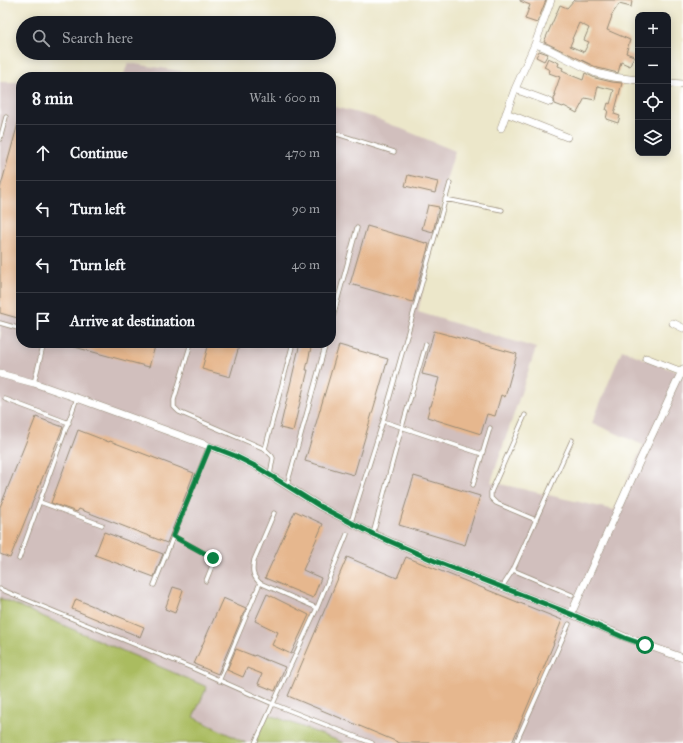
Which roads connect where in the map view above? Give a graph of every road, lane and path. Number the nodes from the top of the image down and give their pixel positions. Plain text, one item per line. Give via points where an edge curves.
1 (551, 0) edge
2 (535, 44) junction
3 (635, 80) edge
4 (671, 83) edge
5 (683, 84) edge
6 (515, 89) junction
7 (550, 102) dead end
8 (506, 113) junction
9 (6, 117) dead end
10 (501, 128) dead end
11 (336, 134) edge
12 (567, 137) dead end
13 (0, 139) edge
14 (394, 152) dead end
15 (450, 183) dead end
16 (445, 199) junction
17 (502, 210) dead end
18 (357, 228) dead end
19 (336, 306) edge
20 (0, 323) edge
21 (673, 323) dead end
22 (16, 328) edge
23 (683, 328) edge
24 (426, 344) dead end
25 (43, 348) edge
26 (190, 348) edge
27 (292, 348) edge
28 (325, 348) edge
29 (646, 358) dead end
30 (682, 370) edge
31 (0, 374) edge
32 (34, 383) junction
33 (5, 398) dead end
34 (77, 398) junction
35 (525, 415) dead end
36 (383, 421) junction
37 (69, 423) junction
38 (402, 427) junction
39 (490, 428) dead end
40 (572, 440) dead end
41 (210, 446) junction
42 (265, 449) junction
43 (482, 454) junction
44 (270, 475) junction
45 (472, 485) dead end
46 (287, 486) junction
47 (40, 502) junction
48 (274, 513) dead end
49 (536, 520) junction
50 (351, 523) junction
51 (102, 525) dead end
52 (347, 534) dead end
53 (373, 534) junction
54 (173, 536) junction
55 (18, 559) dead end
56 (513, 570) junction
57 (206, 581) dead end
58 (260, 583) junction
59 (154, 585) dead end
60 (502, 587) junction
61 (0, 589) edge
62 (572, 595) dead end
63 (317, 608) junction
64 (571, 614) junction
65 (569, 624) dead end
66 (683, 658) edge
67 (219, 681) junction
68 (273, 704) junction
69 (255, 743) edge
70 (372, 743) edge
71 (516, 743) edge

1 - 2 street
2 - 3 street via 596,73
2 - 6 street
4 - 5 street
6 - 7 street
6 - 8 street
8 - 10 street
8 - 12 street
9 - 13 lane
11 - 14 lane
15 - 16 lane
16 - 17 lane
16 - 36 lane
18 - 19 lane
20 - 22 lane
21 - 23 street
24 - 38 lane
25 - 32 lane
26 - 42 lane via 174,407 179,412
27 - 42 lane
28 - 46 lane
29 - 30 street
30 - 64 street
31 - 32 street
32 - 34 street
33 - 37 lane
34 - 37 lane
34 - 41 street
35 - 49 lane via 491,492 491,498 496,504
36 - 38 lane
36 - 50 lane
37 - 47 lane
38 - 43 lane
38 - 53 lane
39 - 43 lane
40 - 49 lane
41 - 44 street
41 - 54 lane
42 - 44 lane via 273,458
43 - 45 lane
44 - 46 street
46 - 50 street
47 - 51 lane
47 - 55 lane
48 - 58 lane via 254,560 253,573
49 - 56 lane
50 - 53 street
52 - 63 lane
53 - 60 street
54 - 57 lane via 213,558
54 - 59 lane
56 - 60 lane
56 - 62 lane
58 - 63 lane
58 - 67 lane
60 - 64 street
61 - 67 lane
63 - 68 lane
64 - 66 street via 625,638
65 - 71 lane
67 - 68 lane
68 - 69 lane
68 - 70 lane

